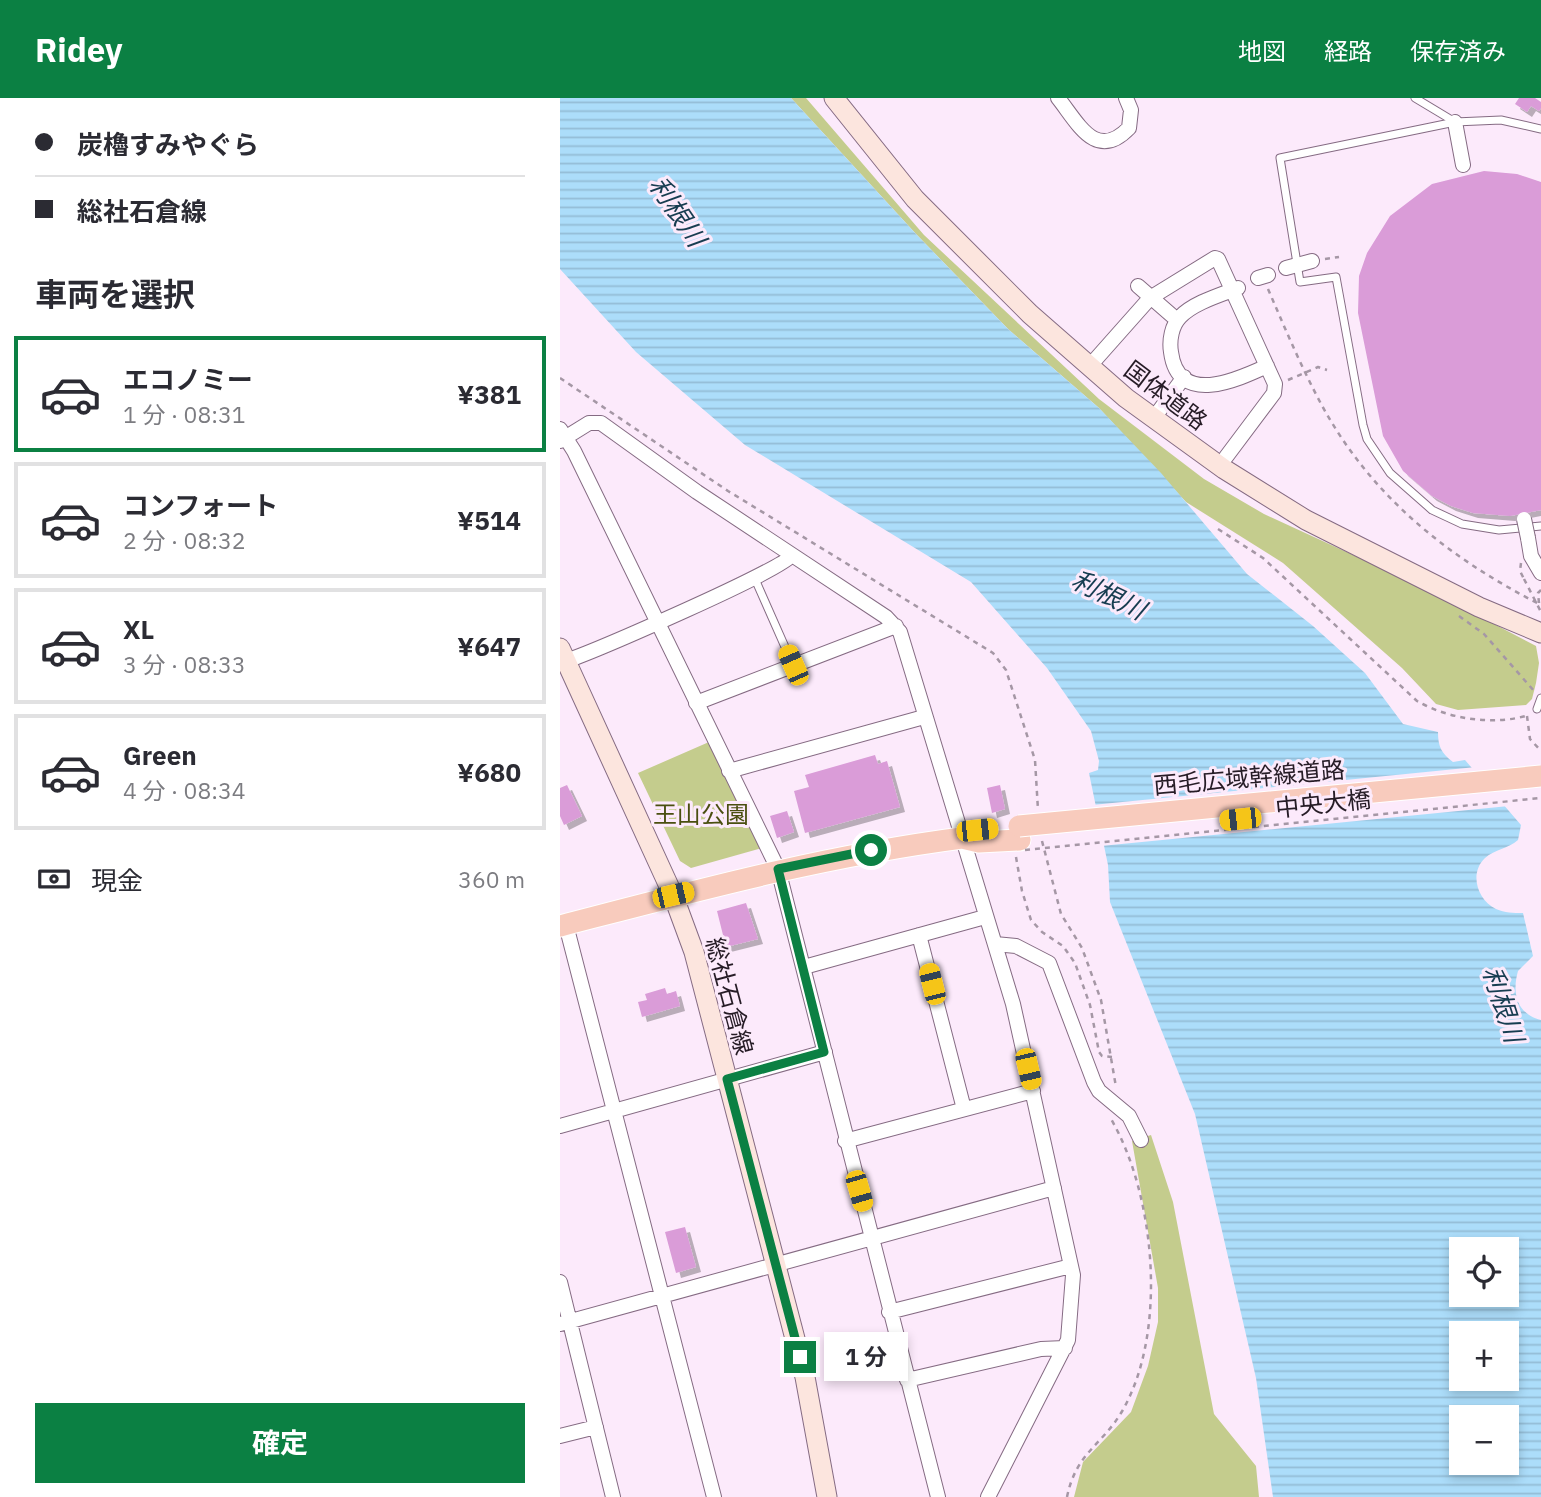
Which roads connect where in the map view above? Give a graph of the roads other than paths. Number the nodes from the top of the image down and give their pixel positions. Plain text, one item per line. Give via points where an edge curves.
1 (834, 98) edge
2 (1058, 98) edge
3 (1126, 98) edge
4 (1415, 98) edge
5 (1456, 125) junction
6 (1541, 129) edge
7 (1463, 165) dead end
8 (1312, 261) dead end
9 (1291, 266) junction
10 (1138, 286) dead end
11 (1235, 289) junction
12 (1150, 298) junction
13 (1177, 320) junction
14 (1095, 360) dead end
15 (1267, 366) junction
16 (1184, 377) junction
17 (1159, 411) dead end
18 (562, 436) edge
19 (1226, 457) dead end
20 (1524, 519) dead end
21 (1541, 526) edge
22 (792, 555) junction
23 (1541, 573) edge
24 (755, 579) junction
25 (657, 621) junction
26 (896, 626) junction
27 (1540, 636) edge
28 (562, 658) edge
29 (793, 665) junction
30 (1541, 698) edge
31 (696, 703) junction
32 (1537, 709) road end
33 (924, 717) junction
34 (729, 771) junction
35 (1541, 776) edge
36 (1541, 790) edge
37 (963, 838) junction
38 (1021, 839) junction
39 (778, 869) junction
40 (673, 895) junction
41 (985, 917) junction
42 (562, 921) edge
43 (919, 935) junction
44 (995, 944) junction
45 (804, 967) junction
46 (824, 1052) junction
47 (727, 1079) junction
48 (1033, 1091) junction
49 (964, 1109) junction
50 (615, 1111) junction
51 (560, 1126) edge
52 (1141, 1140) dead end
53 (845, 1141) junction
54 (1054, 1188) junction
55 (873, 1240) junction
56 (776, 1266) junction
57 (1071, 1266) junction
58 (560, 1282) edge
59 (663, 1297) junction
60 (889, 1312) junction
61 (565, 1323) edge
62 (1065, 1348) junction
63 (907, 1380) junction
64 (596, 1427) junction
65 (560, 1436) edge
66 (613, 1497) edge
67 (714, 1497) edge
68 (827, 1497) edge
69 (938, 1497) edge
70 (988, 1497) edge

1 - 27 street, 国体道路 via 915,199 1030,314 1126,398 1224,469 1306,520
2 - 3 street via 1091,139 1100,142 1111,141 1129,128 1131,110
4 - 5 lane
5 - 6 lane via 1501,120
5 - 7 street
5 - 9 lane via 1280,158
8 - 9 street
9 - 21 lane via 1300,282 1336,276 1363,425 1390,473 1432,510 1462,524 1499,530
10 - 12 street
11 - 12 street via 1215,258
11 - 13 street via 1188,310
11 - 15 street
12 - 13 street
12 - 14 street
13 - 16 street via 1171,356
15 - 16 street via 1222,385 1198,384
15 - 19 street via 1274,393
16 - 17 street
18 - 22 street via 589,423 601,423
18 - 25 street
20 - 23 street, bridge via 1531,556
22 - 24 street via 788,562
22 - 26 street
24 - 25 street
24 - 29 lane
25 - 28 street
25 - 31 street
26 - 29 street
26 - 33 street
28 - 40 street, 総社石倉線
29 - 31 street
30 - 32 lane
31 - 34 street
33 - 34 street
33 - 37 street
34 - 39 street
35 - 38 main road, 西毛広域幹線道路, bridge
36 - 38 main road, 西毛広域幹線道路
37 - 38 main road, 西毛広域幹線道路 via 977,830
37 - 39 main road, 西毛広域幹線道路
37 - 41 street
39 - 40 main road, 西毛広域幹線道路
39 - 45 street
40 - 42 main road, 西毛広域幹線道路
40 - 47 street, 総社石倉線 via 700,974
41 - 43 street
41 - 44 street
42 - 50 street
43 - 45 street
43 - 49 street
44 - 48 street
44 - 52 street via 1016,946 1049,963 1094,1082 1129,1116
45 - 46 street
46 - 47 street
46 - 53 street
47 - 50 street
47 - 56 street, 総社石倉線
48 - 49 street
48 - 54 street
49 - 53 street
50 - 51 street
50 - 59 street
53 - 55 street
54 - 55 street
54 - 57 street
55 - 56 street
55 - 60 street
56 - 59 street
56 - 68 street, 総社石倉線 via 805,1377
57 - 60 street
57 - 62 street via 1074,1294
58 - 61 street
59 - 61 street
59 - 67 street
60 - 63 street
61 - 64 street
62 - 63 street via 1041,1349
62 - 70 street
63 - 69 street
64 - 65 street
64 - 66 street

